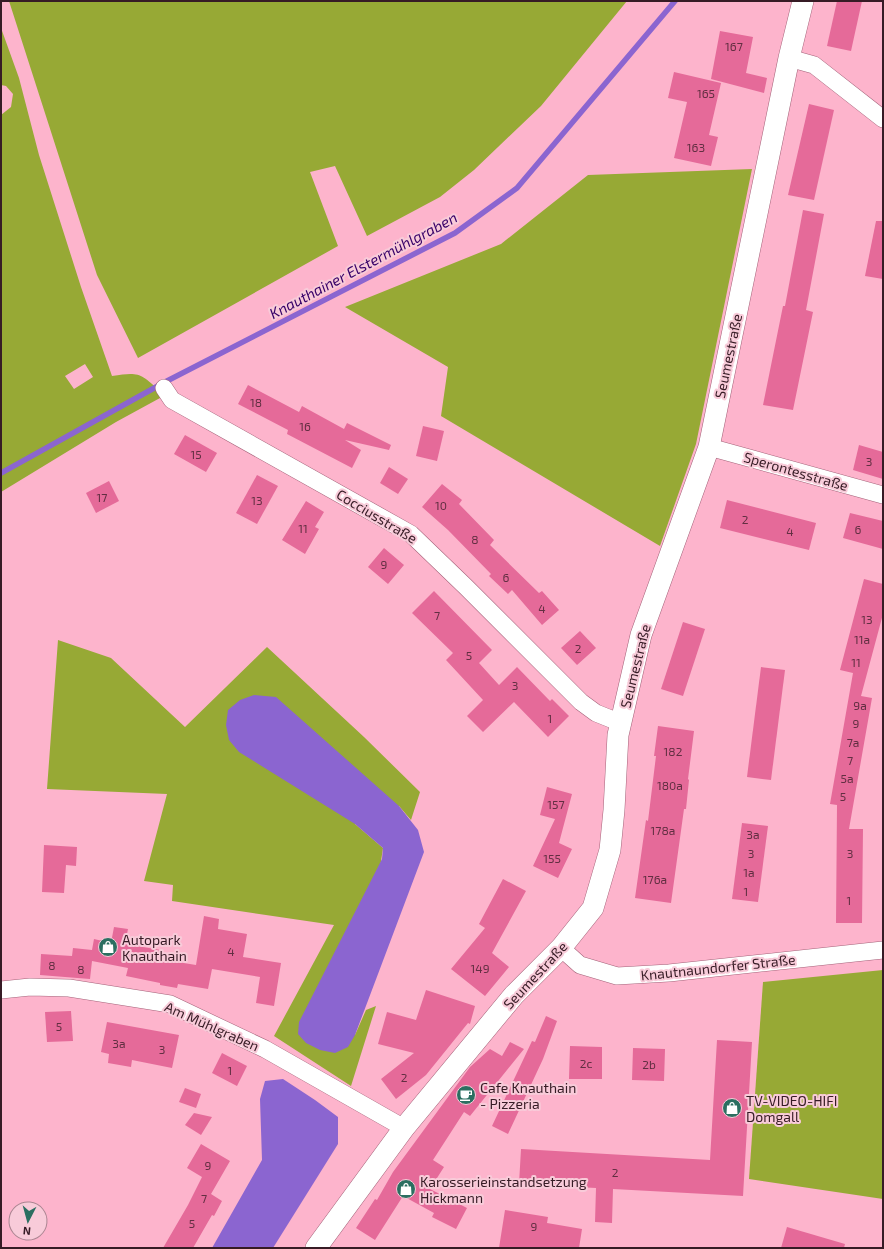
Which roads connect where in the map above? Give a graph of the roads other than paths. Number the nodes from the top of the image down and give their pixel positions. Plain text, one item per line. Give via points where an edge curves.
1 (803, 1) edge
2 (790, 58) junction
3 (883, 119) edge
4 (164, 388) dead end
5 (709, 447) junction
6 (883, 495) edge
7 (621, 722) junction
8 (561, 948) junction
9 (883, 950) edge
10 (1, 990) edge
11 (404, 1128) junction
12 (316, 1248) edge

1 - 2 street, Seumestraße
2 - 3 street via 814,65
2 - 5 street, Seumestraße
4 - 7 street, Cocciusstraße via 172,400 411,534 581,702 596,713
5 - 6 street, Sperontesstraße
5 - 7 street, Seumestraße via 642,635
7 - 8 street, Seumestraße via 610,850 593,908
8 - 9 street, Knautnaundorfer Straße via 580,965 617,976 669,973
8 - 11 street, Seumestraße via 514,995
10 - 11 street, Am Mühlgraben via 30,987 69,988 170,1004 265,1049
11 - 12 street, Seumestraße

